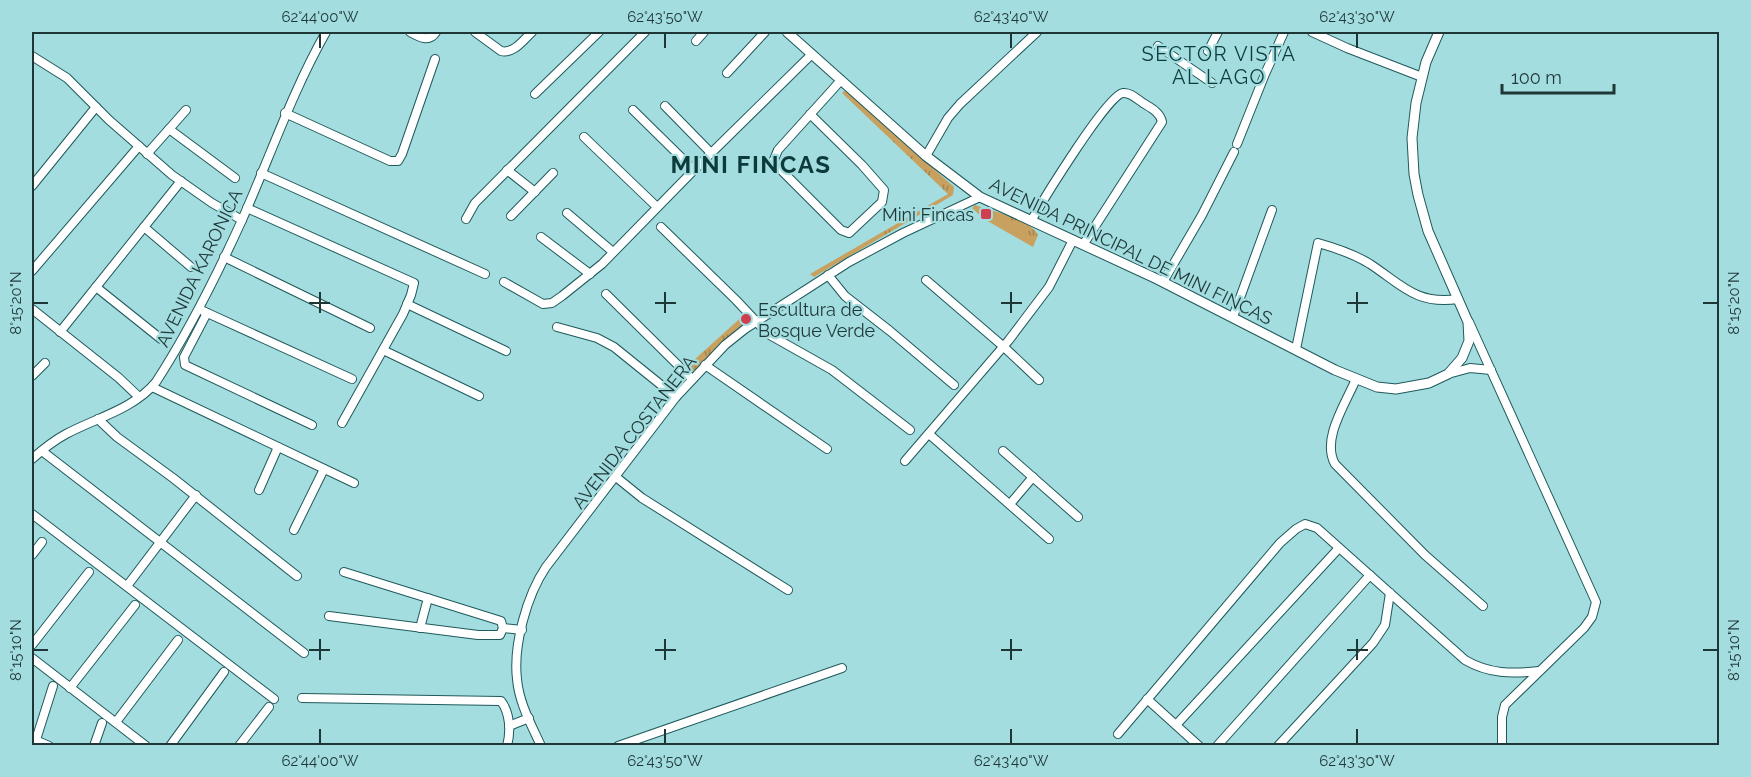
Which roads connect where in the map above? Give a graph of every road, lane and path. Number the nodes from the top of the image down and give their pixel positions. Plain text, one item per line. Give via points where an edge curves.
1 (326, 32) edge
2 (410, 32) edge
3 (436, 32) edge
4 (475, 32) edge
5 (532, 32) edge
6 (599, 32) edge
7 (645, 32) edge
8 (704, 32) edge
9 (765, 32) edge
10 (787, 32) edge
11 (1037, 32) edge
12 (1218, 32) edge
13 (1284, 32) edge
14 (1312, 32) edge
15 (1439, 32) edge
16 (696, 41) dead end
17 (1158, 46) dead end
18 (1208, 51) dead end
19 (812, 54) junction
20 (32, 56) edge
21 (435, 59) dead end
22 (727, 73) dead end
23 (1422, 77) junction
24 (841, 80) junction
25 (1212, 83) dead end
26 (535, 94) dead end
27 (665, 106) dead end
28 (96, 107) junction
29 (186, 110) dead end
30 (633, 110) dead end
31 (285, 113) junction
32 (810, 114) junction
33 (169, 129) junction
34 (584, 137) dead end
35 (139, 146) junction
36 (711, 153) junction
37 (147, 154) junction
38 (926, 156) junction
39 (507, 170) junction
40 (694, 170) junction
41 (261, 172) junction
42 (553, 173) dead end
43 (235, 178) dead end
44 (181, 181) junction
45 (32, 186) edge
46 (535, 192) junction
47 (980, 196) junction
48 (657, 207) junction
49 (247, 208) junction
50 (1272, 210) dead end
51 (567, 213) dead end
52 (511, 216) dead end
53 (466, 219) dead end
54 (242, 220) junction
55 (1031, 221) junction
56 (144, 227) junction
57 (661, 227) dead end
58 (541, 237) dead end
59 (1073, 240) junction
60 (1083, 245) junction
61 (613, 252) junction
62 (224, 257) junction
63 (191, 267) dead end
64 (32, 271) edge
65 (485, 274) dead end
66 (590, 274) junction
67 (828, 275) junction
68 (926, 280) dead end
69 (504, 282) dead end
70 (1163, 282) junction
71 (96, 287) junction
72 (606, 294) dead end
73 (1458, 299) junction
74 (407, 304) junction
75 (32, 309) edge
76 (199, 309) junction
77 (207, 313) junction
78 (1233, 317) junction
79 (756, 321) junction
80 (1468, 322) junction
81 (557, 327) dead end
82 (370, 328) dead end
83 (60, 333) junction
84 (161, 339) dead end
85 (1004, 347) junction
86 (383, 350) junction
87 (1296, 350) junction
88 (506, 351) dead end
89 (45, 363) dead end
90 (705, 366) junction
91 (1491, 370) junction
92 (1448, 375) junction
93 (32, 376) edge
94 (352, 379) dead end
95 (692, 379) junction
96 (1356, 379) junction
97 (1039, 380) dead end
98 (954, 385) dead end
99 (152, 387) junction
100 (479, 396) dead end
101 (140, 398) junction
102 (676, 398) junction
103 (98, 419) junction
104 (342, 423) dead end
105 (312, 425) dead end
106 (910, 430) dead end
107 (929, 434) junction
108 (278, 447) junction
109 (826, 449) dead end
110 (42, 451) junction
111 (1003, 451) dead end
112 (32, 459) edge
113 (905, 461) dead end
114 (324, 469) junction
115 (616, 477) junction
116 (1033, 477) junction
117 (354, 483) dead end
118 (259, 490) dead end
119 (196, 495) junction
120 (1010, 504) junction
121 (32, 514) edge
122 (1078, 517) dead end
123 (294, 530) dead end
124 (1049, 539) dead end
125 (42, 542) dead end
126 (160, 543) junction
127 (1339, 548) junction
128 (32, 555) edge
129 (89, 572) dead end
130 (344, 572) dead end
131 (1370, 575) junction
132 (297, 576) dead end
133 (127, 586) junction
134 (788, 590) dead end
135 (1390, 593) junction
136 (428, 598) junction
137 (135, 605) dead end
138 (1483, 606) dead end
139 (329, 616) dead end
140 (503, 627) junction
141 (420, 628) junction
142 (522, 630) junction
143 (178, 640) dead end
144 (32, 645) edge
145 (304, 653) dead end
146 (32, 658) edge
147 (842, 668) dead end
148 (1539, 670) junction
149 (224, 672) dead end
150 (53, 686) dead end
151 (70, 688) junction
152 (302, 698) dead end
153 (274, 699) dead end
154 (1147, 699) junction
155 (269, 707) dead end
156 (528, 718) junction
157 (116, 722) junction
158 (102, 723) dead end
159 (1176, 725) junction
160 (509, 726) junction
161 (1118, 734) dead end
162 (34, 742) edge
163 (49, 746) edge
164 (94, 746) edge
165 (146, 746) edge
166 (170, 746) edge
167 (239, 746) edge
168 (507, 746) edge
169 (541, 746) edge
170 (618, 746) edge
171 (1199, 746) edge
172 (1217, 746) edge
173 (1278, 746) edge
174 (1502, 746) edge

1 - 31 street, AVENIDA KARONICA
2 - 3 street via 424,39
4 - 5 street via 506,52
6 - 26 street
7 - 39 street
8 - 16 street
9 - 22 street
10 - 19 street, AVENIDA PRINCIPAL DE MINI FINCAS
11 - 38 street via 960,104
12 - 18 street
13 - 70 street via 1212,196
14 - 23 street
15 - 23 street
17 - 25 street
19 - 24 street, AVENIDA PRINCIPAL DE MINI FINCAS
19 - 36 street
20 - 28 street via 67,78
21 - 31 street via 398,161 390,161
23 - 73 street via 1413,126 1416,185 1428,231
24 - 32 street
24 - 38 street, AVENIDA PRINCIPAL DE MINI FINCAS
27 - 36 street
28 - 35 street
28 - 45 street
29 - 33 street
30 - 40 street
31 - 41 street, AVENIDA KARONICA
32 - 32 street via 778,150 773,162 849,233 882,202 884,190
33 - 37 street
33 - 43 street
34 - 48 street
35 - 37 street
35 - 64 street
36 - 40 street
37 - 44 street
38 - 47 street, AVENIDA PRINCIPAL DE MINI FINCAS
39 - 46 street
39 - 53 street via 475,203
40 - 48 street
41 - 49 street, AVENIDA KARONICA
41 - 65 street
42 - 46 street
44 - 54 street
44 - 56 street
46 - 52 street
47 - 55 street, AVENIDA PRINCIPAL DE MINI FINCAS
47 - 67 street, AVENIDA COSTANERA via 903,232
48 - 61 street
49 - 54 street, AVENIDA KARONICA
49 - 74 street via 412,282
50 - 78 street
51 - 61 street
54 - 62 street, AVENIDA KARONICA
55 - 59 street, AVENIDA PRINCIPAL DE MINI FINCAS
55 - 60 street via 1104,111 1118,95 1130,94 1158,113 1162,122
56 - 63 street
56 - 71 street
57 - 79 street
58 - 66 street
59 - 60 street, AVENIDA PRINCIPAL DE MINI FINCAS
59 - 85 street via 1053,281
60 - 70 street, AVENIDA PRINCIPAL DE MINI FINCAS
61 - 66 street
62 - 76 street, AVENIDA KARONICA
62 - 82 street
66 - 69 street via 548,304 539,303
67 - 79 street, AVENIDA COSTANERA
67 - 98 street via 845,296
68 - 85 street
70 - 78 street, AVENIDA PRINCIPAL DE MINI FINCAS
71 - 83 street
71 - 84 street
72 - 95 street
73 - 80 street
73 - 87 street via 1420,297 1369,264 1318,243
74 - 86 street
74 - 88 street
75 - 83 street
76 - 77 street
76 - 99 street, AVENIDA KARONICA
77 - 94 street
77 - 105 street via 184,357 185,365
78 - 87 street, AVENIDA PRINCIPAL DE MINI FINCAS
79 - 90 street, AVENIDA COSTANERA
79 - 106 street via 775,339 832,370
80 - 91 street
80 - 92 street via 1467,347
81 - 102 street via 609,344
83 - 101 street
85 - 97 street
85 - 107 street
86 - 100 street
86 - 104 street
87 - 96 street, AVENIDA PRINCIPAL DE MINI FINCAS
89 - 93 street
90 - 95 street, AVENIDA COSTANERA
90 - 109 street
91 - 92 street via 1470,368
91 - 148 street via 1596,602 1584,628
92 - 96 street, AVENIDA PRINCIPAL DE MINI FINCAS via 1429,384 1396,389
95 - 102 street, AVENIDA COSTANERA
96 - 138 street via 1332,436 1330,452 1335,464 1425,555
99 - 101 street, AVENIDA KARONICA
99 - 108 street
101 - 103 street, AVENIDA KARONICA
102 - 115 street, AVENIDA COSTANERA
103 - 110 street, AVENIDA KARONICA
103 - 119 street
107 - 113 street
107 - 120 street
108 - 114 street
108 - 118 street
110 - 112 street, AVENIDA KARONICA
110 - 126 street
111 - 116 street
114 - 117 street
114 - 123 street
115 - 134 street via 642,498
115 - 142 street, AVENIDA COSTANERA via 539,577
116 - 120 street
116 - 122 street
119 - 126 street
119 - 132 street
120 - 124 street
121 - 133 street
125 - 128 street
126 - 133 street
126 - 145 street
127 - 131 street
127 - 154 street via 1309,524 1290,534
127 - 159 street
129 - 144 street
130 - 136 street
131 - 135 street
131 - 172 street
133 - 153 street
135 - 148 street via 1476,667 1510,673
135 - 173 street via 1385,625 1373,643
136 - 140 street via 501,621
136 - 141 street
137 - 151 street
139 - 141 street
140 - 141 street via 497,636
140 - 142 street
142 - 156 street, AVENIDA COSTANERA via 517,679
143 - 157 street
146 - 151 street
147 - 170 street
148 - 174 street via 1505,705
149 - 166 street
150 - 162 street
151 - 157 street
152 - 160 street via 501,701
154 - 159 street
154 - 161 street
155 - 167 street
156 - 160 street
156 - 169 street, AVENIDA COSTANERA
157 - 165 street
158 - 164 street
159 - 171 street
160 - 168 street
162 - 163 street

